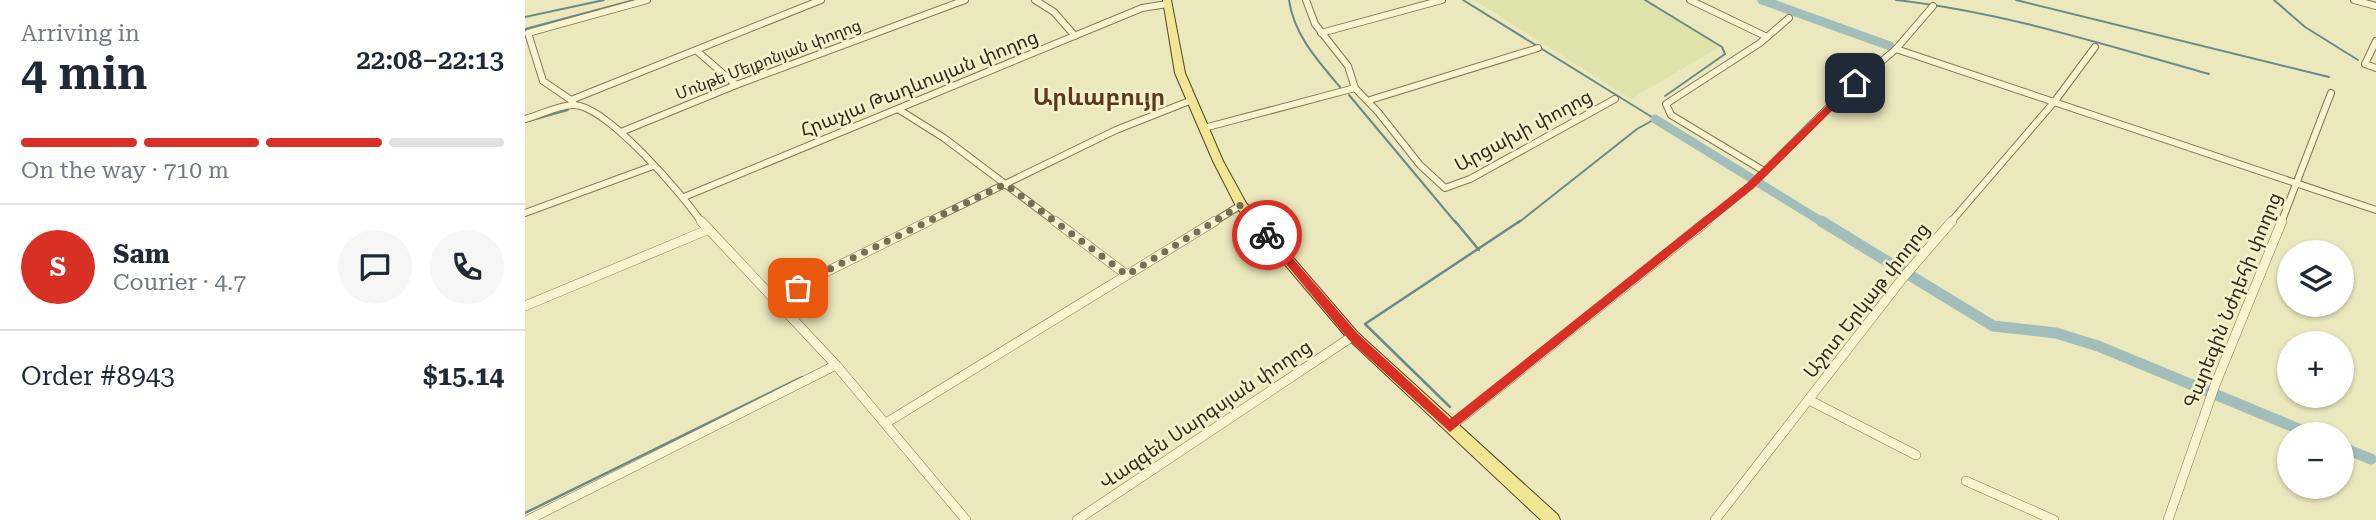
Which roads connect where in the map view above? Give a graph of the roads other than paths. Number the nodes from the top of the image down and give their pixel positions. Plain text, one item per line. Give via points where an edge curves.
1 (647, 0) edge
2 (821, 0) edge
3 (965, 0) edge
4 (1035, 0) edge
5 (1306, 0) edge
6 (1442, 0) edge
7 (1690, 0) edge
8 (2354, 0) edge
9 (1167, 2) edge
10 (1933, 6) dead end
11 (2376, 6) edge
12 (1789, 18) dead end
13 (1321, 33) junction
14 (1075, 36) junction
15 (1767, 37) junction
16 (2376, 41) edge
17 (2095, 47) dead end
18 (1538, 48) dead end
19 (1896, 49) junction
20 (697, 51) junction
21 (2376, 68) edge
22 (736, 85) junction
23 (1355, 88) junction
24 (2330, 93) dead end
25 (1615, 99) dead end
26 (1192, 100) junction
27 (1370, 100) junction
28 (573, 102) junction
29 (2053, 103) junction
30 (898, 109) junction
31 (525, 119) edge
32 (1205, 128) junction
33 (621, 132) junction
34 (653, 166) junction
35 (1762, 174) junction
36 (2297, 183) junction
37 (1005, 184) junction
38 (684, 197) junction
39 (1241, 205) junction
40 (2376, 210) edge
41 (525, 213) edge
42 (707, 230) junction
43 (1127, 275) junction
44 (775, 302) junction
45 (525, 306) edge
46 (1353, 337) junction
47 (837, 365) junction
48 (1809, 400) junction
49 (886, 423) junction
50 (1450, 427) junction
51 (1916, 455) dead end
52 (1966, 481) dead end
53 (528, 520) edge
54 (966, 520) edge
55 (1077, 520) edge
56 (1552, 520) edge
57 (1715, 520) edge
58 (2054, 520) edge
59 (2168, 520) edge

1 - 28 street via 527,33 543,81
2 - 20 street
3 - 22 street, Մոնթե Մելքոնյան փողոց
4 - 14 street via 1054,12
5 - 13 street
6 - 13 street
7 - 15 street
8 - 11 street
9 - 14 street, Հրաչյա Թադևոսյան փողոց
9 - 26 main road via 1177,63
10 - 19 street
12 - 15 street
13 - 23 street via 1355,77
14 - 30 street, Հրաչյա Թադևոսյան փողոց
15 - 35 street via 1666,104 1665,109
16 - 21 street via 2365,64
17 - 29 street, Աշոտ Երկաթ փողոց
18 - 27 street
19 - 29 street
19 - 35 street via 1835,101
20 - 22 street
20 - 28 street
22 - 33 street, Մոնթե Մելքոնյան փողոց
23 - 27 street
23 - 32 street
24 - 36 street, Գարեգին Նժդեհի փողոց
25 - 27 street, Արցախի փողոց via 1470,179 1445,187 1409,152
26 - 32 main road
26 - 37 street
28 - 31 street
28 - 33 street via 595,111
29 - 36 street
29 - 48 street, Աշոտ Երկաթ փողոց via 1911,268
30 - 37 street
30 - 38 street, Հրաչյա Թադևոսյան փողոց
32 - 39 main road
33 - 34 street
34 - 38 street
34 - 41 street
35 - 50 street
36 - 40 street
36 - 59 street, Գարեգին Նժդեհի փողոց via 2210,397
37 - 43 street
37 - 44 street via 820,274
38 - 42 street
39 - 43 street
39 - 46 main road
42 - 44 street
42 - 45 street
43 - 49 street
44 - 47 street
46 - 50 main road
46 - 55 street, Վազգեն Սարգսյան փողոց
47 - 49 street
47 - 53 street
48 - 51 street
48 - 57 street, Աշոտ Երկաթ փողոց
49 - 54 street
50 - 56 main road
52 - 58 street

